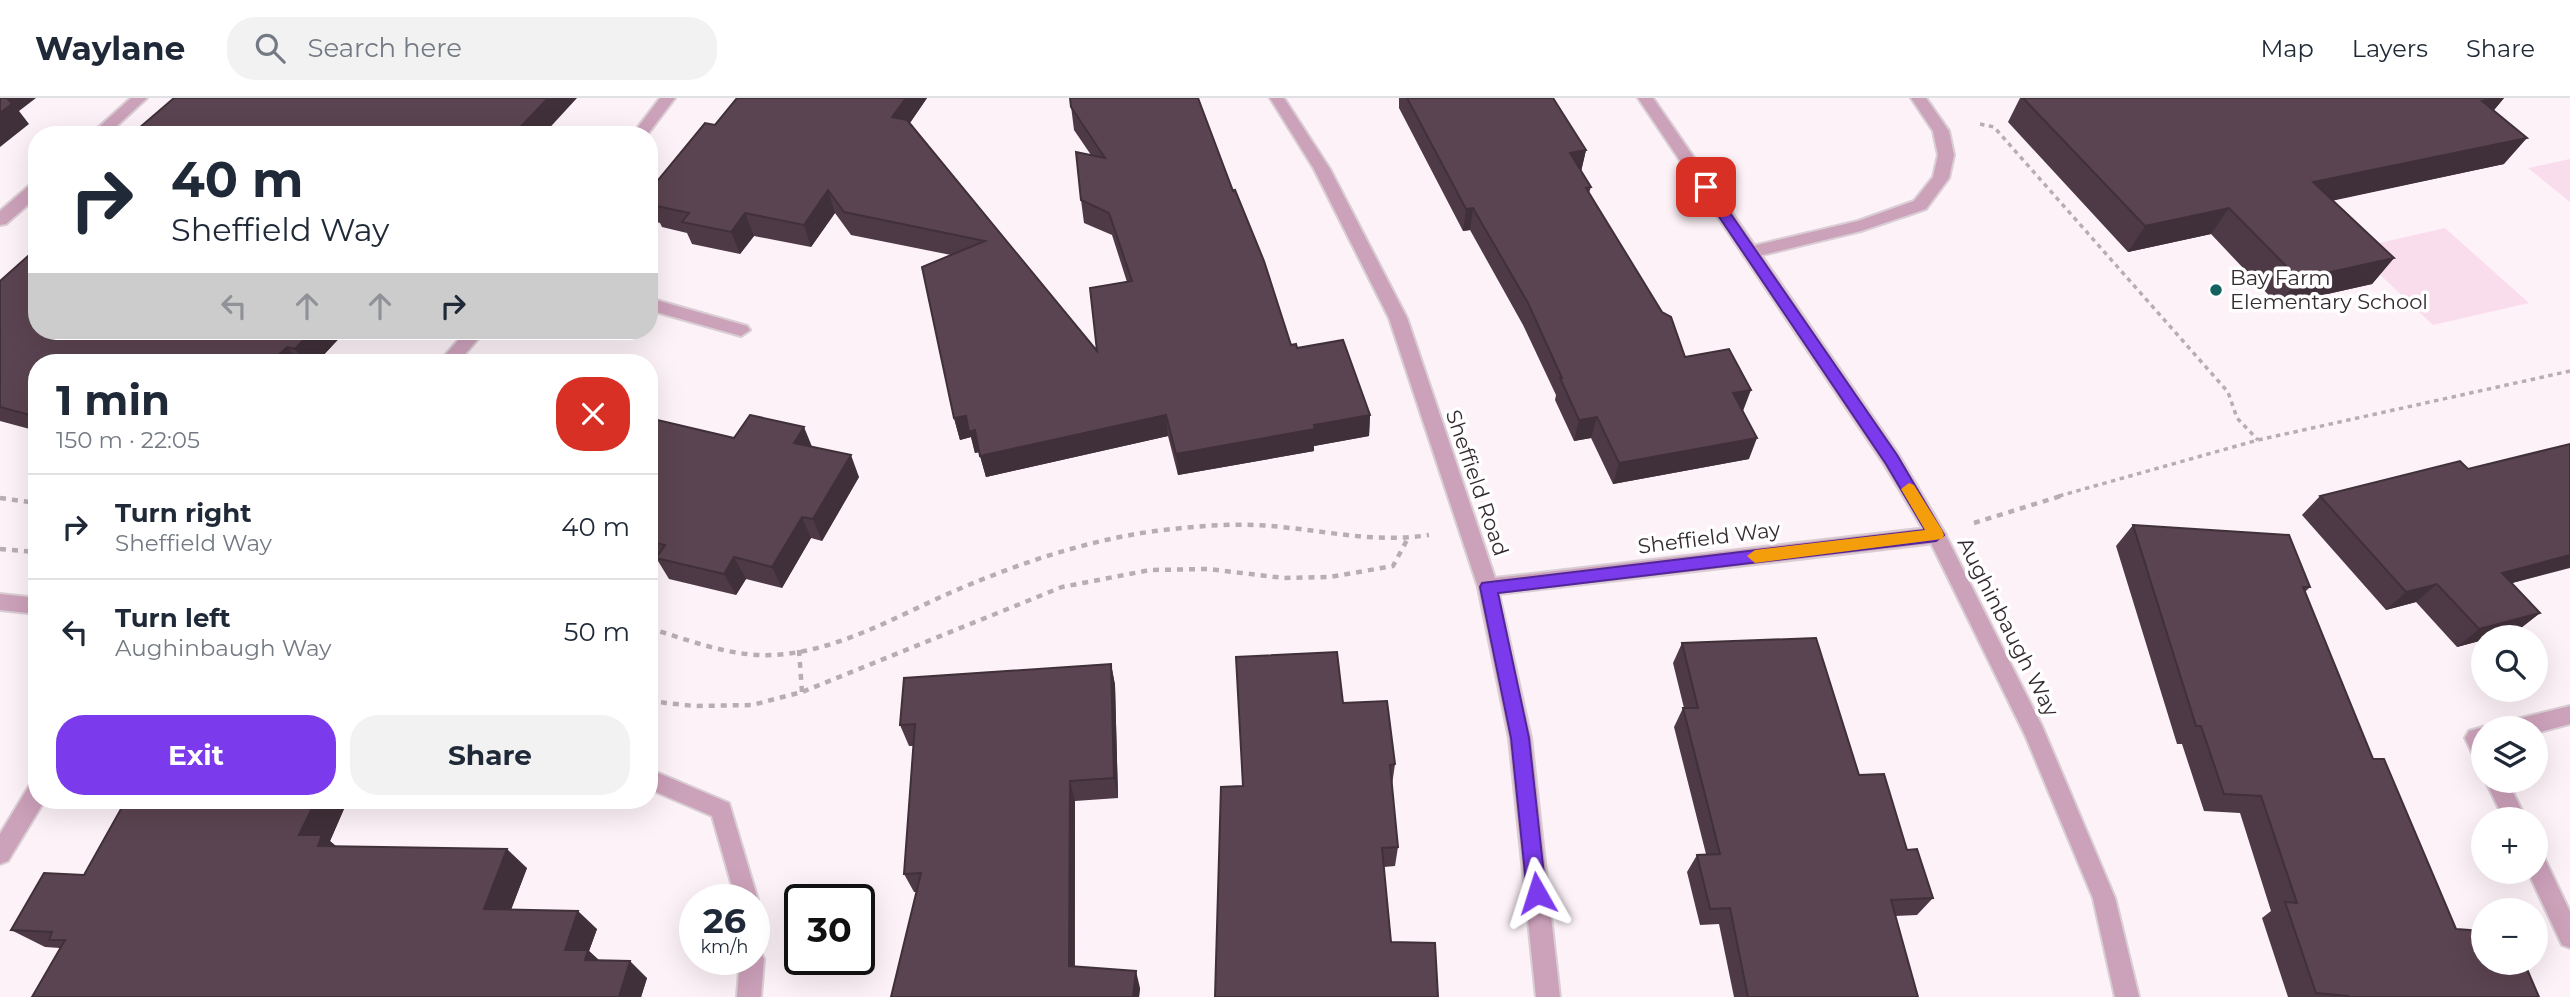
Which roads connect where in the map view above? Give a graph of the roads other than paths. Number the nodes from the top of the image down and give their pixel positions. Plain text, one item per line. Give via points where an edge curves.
1 (140, 98) edge
2 (668, 98) edge
3 (1277, 98) edge
4 (1645, 98) edge
5 (1918, 98) edge
6 (107, 126) edge
7 (646, 126) edge
8 (28, 195) edge
9 (0, 220) edge
10 (1750, 252) junction
11 (658, 307) edge
12 (741, 330) dead end
13 (468, 340) edge
14 (455, 354) edge
15 (1936, 535) junction
16 (1488, 587) junction
17 (0, 602) edge
18 (28, 605) edge
19 (2570, 715) edge
20 (2548, 720) edge
21 (658, 783) edge
22 (28, 808) edge
23 (0, 854) edge
24 (742, 884) edge
25 (2545, 884) edge
26 (2570, 937) edge
27 (750, 975) edge
28 (749, 997) edge
29 (1548, 997) edge
30 (2127, 997) edge

1 - 6 street
2 - 7 street
3 - 16 street, Sheffield Road via 1322,169 1398,318
4 - 10 street, Aughinbaugh Way
5 - 10 street via 1941,131 1946,155 1941,178 1920,205 1861,226
8 - 9 street
10 - 15 street, Aughinbaugh Way via 1891,459
11 - 12 street
13 - 14 street
15 - 16 street, Sheffield Way
15 - 30 street, Aughinbaugh Way via 2035,733 2104,898
16 - 29 street, Sheffield Road via 1520,738
17 - 18 street
19 - 20 street
21 - 24 street via 721,810
22 - 23 street
25 - 26 street
27 - 28 street

